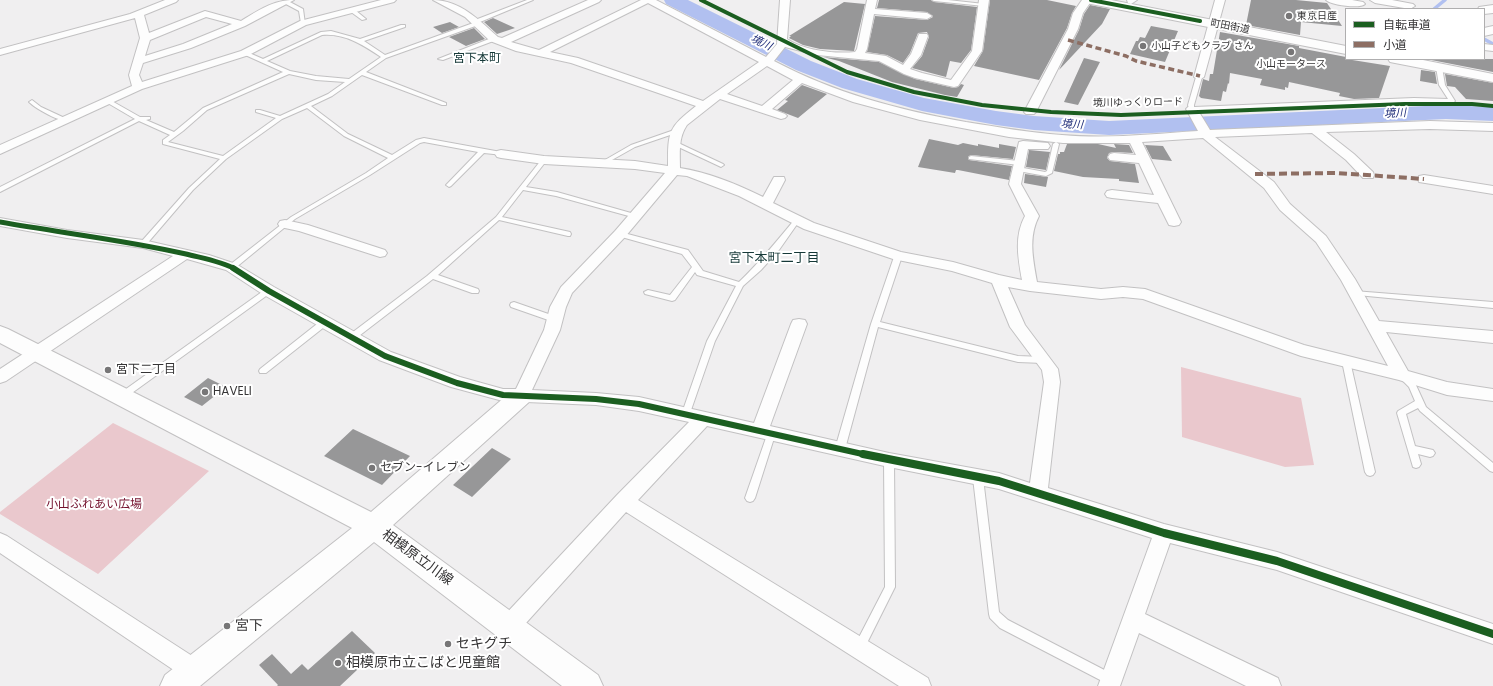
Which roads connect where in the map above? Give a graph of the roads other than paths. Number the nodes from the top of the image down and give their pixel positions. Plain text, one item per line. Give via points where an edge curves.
1 (173, 0) edge
2 (391, 0) edge
3 (438, 0) edge
4 (531, 0) edge
5 (596, 0) edge
6 (648, 0) edge
7 (786, 0) edge
8 (872, 0) edge
9 (934, 0) edge
10 (1087, 0) edge
11 (1091, 0) edge
12 (1130, 0) edge
13 (1220, 0) edge
14 (1331, 0) edge
15 (1375, 0) edge
16 (287, 1) edge
17 (984, 3) edge
18 (1360, 4) edge
19 (1410, 6) dead end
20 (353, 11) junction
21 (870, 11) junction
22 (139, 14) junction
23 (927, 16) dead end
24 (364, 19) dead end
25 (1215, 21) junction
26 (478, 22) junction
27 (303, 23) junction
28 (242, 24) junction
29 (403, 26) dead end
30 (923, 36) dead end
31 (145, 38) junction
32 (0, 40) edge
33 (498, 40) junction
34 (360, 41) junction
35 (1345, 41) edge
36 (782, 43) junction
37 (16, 47) junction
38 (1345, 50) edge
39 (0, 52) edge
40 (245, 53) junction
41 (540, 53) junction
42 (856, 55) junction
43 (384, 57) junction
44 (441, 59) dead end
45 (1403, 60) edge
46 (262, 61) junction
47 (768, 61) junction
48 (139, 62) junction
49 (1439, 63) edge
50 (904, 70) junction
51 (1493, 70) edge
52 (288, 72) junction
53 (362, 73) junction
54 (1199, 76) joint
55 (1493, 78) edge
56 (800, 79) junction
57 (350, 82) junction
58 (138, 87) junction
59 (719, 95) junction
60 (108, 101) junction
61 (32, 102) dead end
62 (444, 104) dead end
63 (704, 105) junction
64 (308, 106) junction
65 (764, 110) junction
66 (258, 111) dead end
67 (1193, 111) junction
68 (1030, 112) dead end
69 (781, 116) dead end
70 (148, 118) dead end
71 (280, 118) junction
72 (66, 120) junction
73 (139, 120) junction
74 (1493, 127) edge
75 (1315, 129) junction
76 (1206, 133) junction
77 (174, 134) junction
78 (675, 137) junction
79 (1134, 139) junction
80 (1059, 141) junction
81 (3, 146) edge
82 (482, 151) junction
83 (501, 154) joint
84 (1114, 157) dead end
85 (224, 158) junction
86 (393, 158) junction
87 (971, 158) dead end
88 (544, 160) junction
89 (1144, 160) junction
90 (601, 164) junction
91 (721, 165) dead end
92 (1018, 166) junction
93 (674, 171) junction
94 (1368, 175) dead end
95 (1424, 178) dead end
96 (779, 180) dead end
97 (449, 185) dead end
98 (521, 188) junction
99 (0, 190) edge
100 (1493, 190) edge
101 (1112, 194) dead end
102 (1163, 200) junction
103 (766, 204) junction
104 (636, 216) junction
105 (498, 218) junction
106 (796, 220) junction
107 (0, 222) edge
108 (1174, 222) dead end
109 (285, 224) junction
110 (568, 234) dead end
111 (620, 234) junction
112 (143, 244) junction
113 (380, 253) dead end
114 (185, 254) junction
115 (898, 256) junction
116 (696, 266) junction
117 (231, 267) junction
118 (432, 276) junction
119 (998, 280) junction
120 (740, 284) junction
121 (1030, 286) junction
122 (269, 291) junction
123 (475, 291) dead end
124 (648, 292) dead end
125 (1357, 294) junction
126 (514, 305) dead end
127 (1493, 305) edge
128 (554, 319) junction
129 (324, 322) junction
130 (799, 324) dead end
131 (875, 324) junction
132 (1375, 326) junction
133 (0, 334) edge
134 (352, 337) junction
135 (1493, 337) edge
136 (37, 353) junction
137 (1043, 360) junction
138 (1346, 361) junction
139 (263, 371) dead end
140 (1402, 375) junction
141 (0, 377) edge
142 (122, 396) junction
143 (522, 396) junction
144 (1493, 396) edge
145 (1419, 404) junction
146 (695, 416) junction
147 (765, 433) junction
148 (840, 449) junction
149 (1411, 449) junction
150 (1430, 453) dead end
151 (889, 460) junction
152 (1416, 464) dead end
153 (1493, 468) edge
154 (1370, 472) dead end
155 (978, 478) junction
156 (1038, 492) junction
157 (750, 498) dead end
158 (624, 501) junction
159 (374, 526) junction
160 (1164, 533) junction
161 (0, 542) edge
162 (1133, 619) junction
163 (509, 626) junction
164 (1493, 634) edge
165 (858, 648) junction
166 (185, 678) edge
167 (1110, 683) edge
168 (587, 686) edge
169 (920, 686) edge
170 (1270, 686) edge

1 - 22 street
2 - 20 street
3 - 26 street
4 - 26 lane
5 - 33 street
6 - 41 street
6 - 47 street
7 - 36 street
8 - 21 street
9 - 17 lane
10 - 68 street via 1078,13 1073,29
11 - 25 main road, 町田街道
12 - 25 main road, 町田街道
13 - 25 street
14 - 18 street
15 - 19 street
16 - 27 lane via 301,10
16 - 28 street
17 - 50 street via 977,51 954,84
20 - 24 lane
20 - 27 street
21 - 23 street
21 - 42 street via 862,48
22 - 31 street
22 - 37 street
25 - 35 main road, 町田街道
25 - 38 main road, 町田街道
25 - 54 street
26 - 33 street
26 - 43 lane
27 - 40 street
28 - 31 street via 205,14
28 - 48 street
29 - 34 lane
30 - 50 street via 916,55
31 - 48 street
32 - 37 street
33 - 41 street via 520,49
33 - 44 lane
34 - 43 lane
34 - 46 lane via 331,32 321,34
36 - 42 street via 841,55
36 - 47 street
37 - 39 street
40 - 46 lane
40 - 58 street
41 - 63 street via 574,60
42 - 50 street via 882,58
43 - 53 lane
45 - 49 main road
46 - 52 lane
47 - 56 street
47 - 59 street
48 - 58 street via 134,75
49 - 51 main road
49 - 55 main road
49 - 67 lane via 1442,85 1452,101 1406,100
52 - 57 lane
52 - 77 lane via 215,104
53 - 57 lane
53 - 62 lane
54 - 67 lane
56 - 65 street
56 - 80 street via 857,100 920,117
57 - 64 lane
58 - 60 street
59 - 63 street
59 - 65 street
60 - 72 street
60 - 73 lane
61 - 72 lane via 39,108
63 - 78 street via 682,123
64 - 71 lane
64 - 86 lane via 346,135
65 - 69 street
66 - 71 lane
67 - 76 street
70 - 73 lane
71 - 85 lane
72 - 81 street
73 - 77 lane
73 - 99 lane
74 - 75 street via 1430,125
75 - 76 street
75 - 94 street
76 - 79 street
76 - 125 street via 1211,140 1268,185 1285,207 1321,239
77 - 85 lane via 165,143
78 - 90 lane via 634,146
78 - 91 lane
78 - 93 street
79 - 80 street
79 - 89 street
80 - 92 street via 1039,147 1023,145
80 - 92 lane via 1050,172 1046,174
82 - 83 lane
82 - 86 lane via 424,140 412,144
82 - 97 lane
83 - 88 street
84 - 89 street
85 - 112 lane via 191,189
86 - 109 lane
87 - 92 lane
88 - 90 street
88 - 98 lane
89 - 102 street
90 - 93 street via 635,165
92 - 121 street via 1016,184 1032,216 1028,221 1025,242
93 - 103 street via 689,173
93 - 104 street
95 - 100 street
96 - 103 street
98 - 104 lane via 557,194
98 - 105 lane
101 - 102 street
102 - 108 street
103 - 106 street
104 - 111 street
105 - 110 lane
105 - 118 lane
106 - 115 street via 843,239
106 - 120 lane via 776,248
107 - 112 street
109 - 113 street
109 - 117 lane
111 - 116 lane via 685,252
111 - 128 street via 566,291
112 - 114 street
114 - 117 street
114 - 136 street
115 - 119 street via 953,267
115 - 131 lane
116 - 120 lane via 700,273
116 - 124 lane via 672,298
117 - 122 street
118 - 123 lane
118 - 134 lane
119 - 121 street
119 - 137 street via 1018,327
120 - 146 lane via 711,341
121 - 138 street via 1101,294 1145,294 1301,350
122 - 129 street
122 - 142 lane
125 - 127 lane
125 - 132 street
126 - 128 lane
128 - 143 street via 552,330
129 - 134 street
129 - 139 lane
130 - 147 street
131 - 137 lane via 1018,359
131 - 148 lane
132 - 135 street
132 - 140 street
133 - 136 main road
134 - 143 street via 403,364 457,383 503,395
136 - 141 street
136 - 142 main road
137 - 156 street via 1050,369 1052,382
138 - 140 street
138 - 154 lane
140 - 144 street via 1417,381
140 - 145 lane via 1412,385
142 - 159 main road
143 - 146 street via 596,399 639,404
143 - 159 main road
145 - 149 lane via 1401,413
145 - 153 lane
146 - 147 street
146 - 158 street
147 - 148 street
147 - 157 lane
148 - 151 street
149 - 150 lane
149 - 152 lane
151 - 155 street
151 - 165 lane via 890,587
155 - 156 street
155 - 167 lane via 994,614 1004,624
156 - 160 street
158 - 163 street
158 - 165 street
159 - 163 main road, 相模原立川線
159 - 166 main road, 相模原立川線
160 - 162 street
160 - 164 street via 1277,561
161 - 166 street
162 - 167 street
162 - 170 street
163 - 168 main road, 相模原立川線
165 - 169 street

